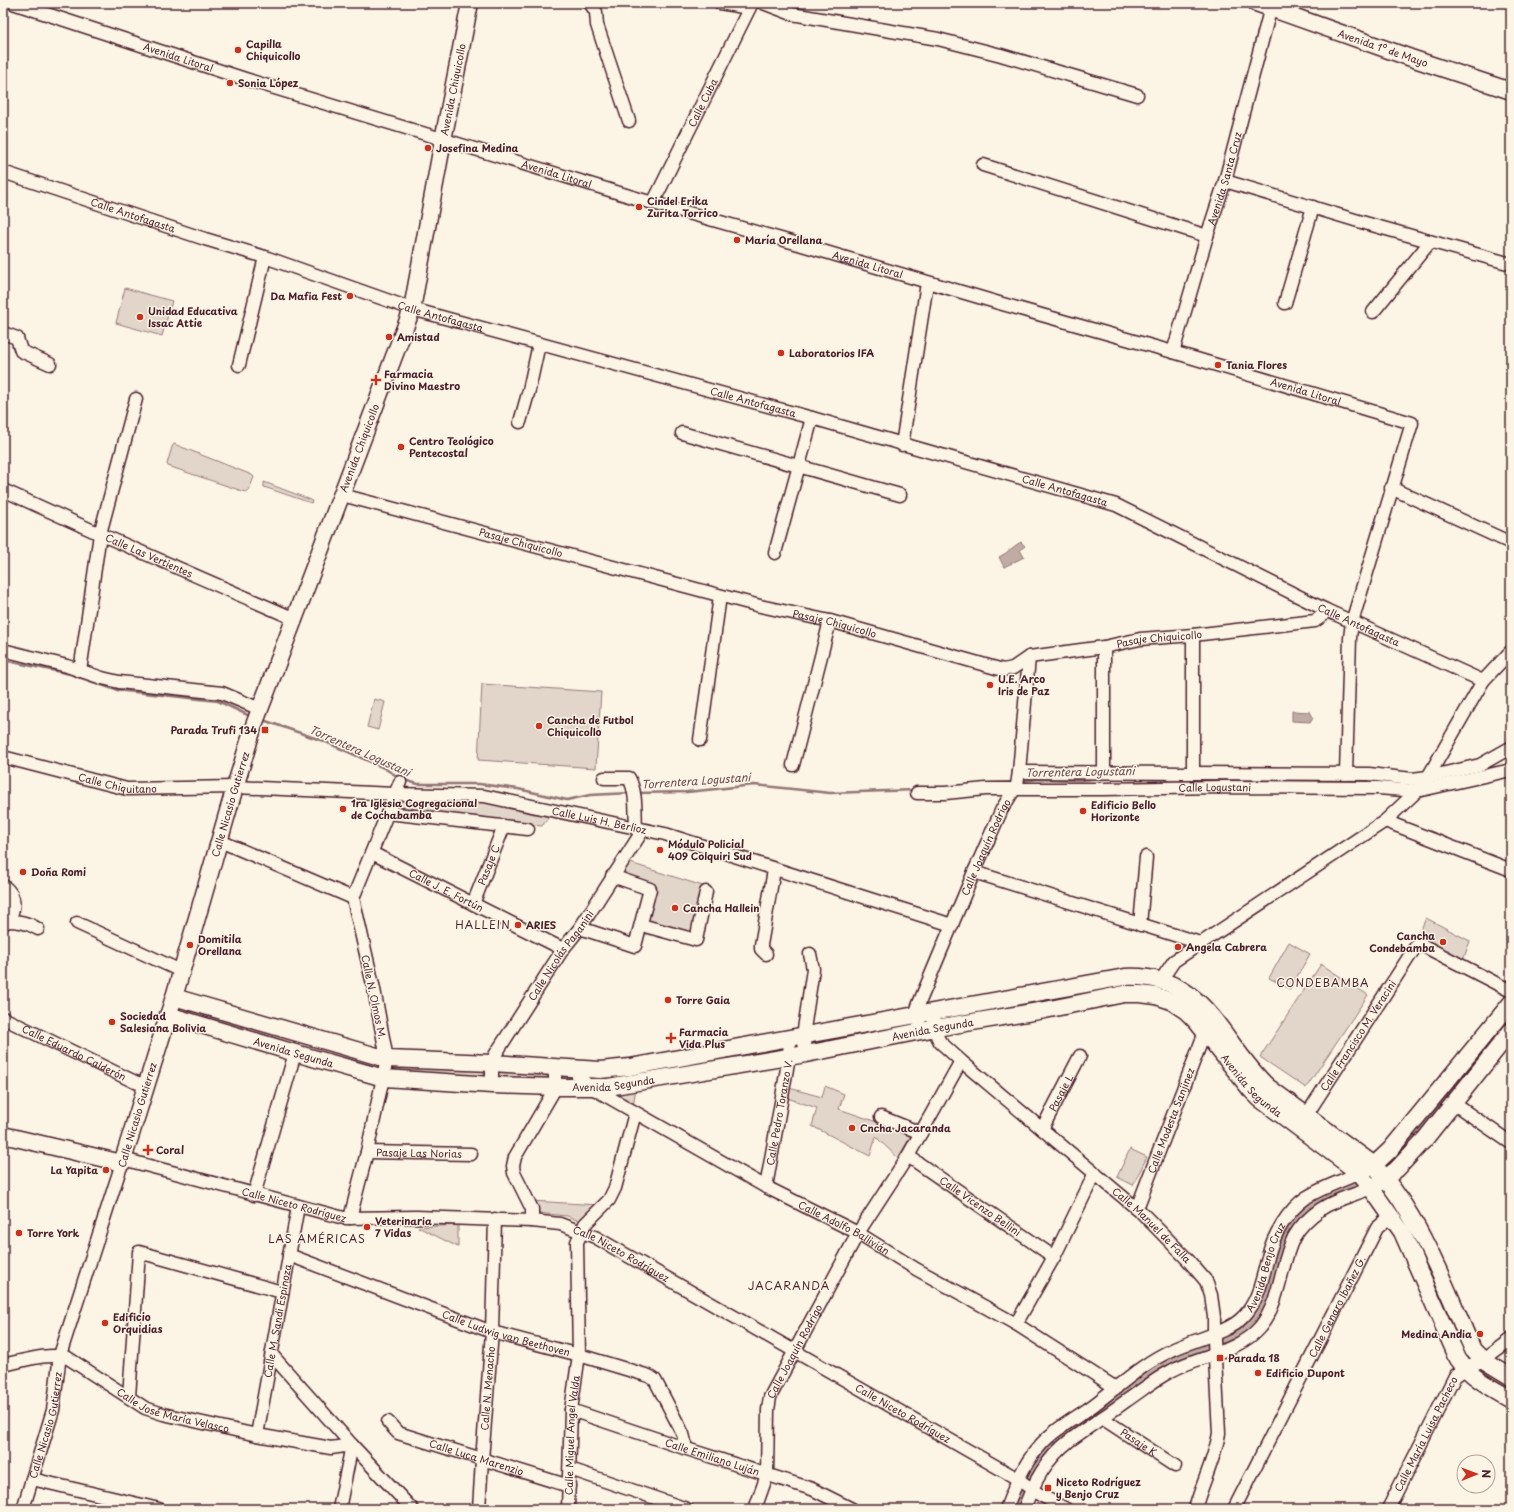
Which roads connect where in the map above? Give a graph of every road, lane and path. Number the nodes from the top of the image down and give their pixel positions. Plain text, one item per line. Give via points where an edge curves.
1 (17, 3) edge
2 (470, 3) edge
3 (590, 3) edge
4 (720, 3) edge
5 (763, 3) edge
6 (1266, 4) edge
7 (751, 6) edge
8 (1511, 91) edge
9 (1137, 95) dead end
10 (628, 121) dead end
11 (443, 140) junction
12 (983, 165) dead end
13 (3, 172) edge
14 (1225, 181) junction
15 (653, 203) junction
16 (1313, 206) junction
17 (1207, 236) junction
18 (1430, 242) junction
19 (265, 257) junction
20 (1511, 264) edge
21 (927, 283) junction
22 (1286, 303) dead end
23 (412, 309) junction
24 (1373, 312) dead end
25 (3, 333) edge
26 (539, 344) junction
27 (1173, 352) junction
28 (50, 364) dead end
29 (239, 365) dead end
30 (136, 399) dead end
31 (812, 418) junction
32 (520, 422) dead end
33 (682, 433) dead end
34 (902, 445) junction
35 (799, 466) junction
36 (1391, 488) junction
37 (3, 490) edge
38 (342, 495) junction
39 (900, 495) dead end
40 (100, 534) junction
41 (1511, 543) edge
42 (775, 553) dead end
43 (720, 596) junction
44 (1326, 610) junction
45 (295, 619) junction
46 (830, 621) junction
47 (1352, 622) junction
48 (1193, 635) junction
49 (1104, 647) junction
50 (3, 650) edge
51 (1511, 651) edge
52 (1029, 657) junction
53 (80, 671) junction
54 (1483, 681) junction
55 (258, 715) junction
56 (700, 740) dead end
57 (1510, 748) edge
58 (3, 757) edge
59 (793, 765) dead end
60 (1511, 770) edge
61 (1104, 772) junction
62 (1193, 772) junction
63 (1346, 774) junction
64 (1428, 777) junction
65 (604, 778) dead end
66 (1017, 781) junction
67 (400, 782) dead end
68 (235, 787) junction
69 (1417, 791) junction
70 (917, 793) dead end
71 (395, 794) junction
72 (388, 813) junction
73 (1385, 820) junction
74 (504, 826) junction
75 (528, 829) dead end
76 (640, 829) junction
77 (220, 841) junction
78 (372, 853) junction
79 (1146, 857) dead end
80 (774, 870) junction
81 (1511, 870) edge
82 (974, 872) junction
83 (612, 876) junction
84 (3, 888) edge
85 (706, 892) dead end
86 (353, 898) junction
87 (473, 904) junction
88 (4, 921) edge
89 (77, 923) dead end
90 (641, 925) junction
91 (952, 925) junction
92 (1140, 925) junction
93 (580, 928) junction
94 (38, 929) dead end
95 (1200, 943) junction
96 (563, 949) junction
97 (766, 954) dead end
98 (810, 954) dead end
99 (181, 971) junction
100 (1161, 980) junction
101 (1511, 991) edge
102 (174, 997) junction
103 (1511, 1003) edge
104 (926, 1013) junction
105 (168, 1015) junction
106 (3, 1018) edge
107 (928, 1030) junction
108 (1511, 1031) edge
109 (1205, 1032) junction
110 (797, 1037) junction
111 (295, 1053) junction
112 (806, 1054) junction
113 (1080, 1056) dead end
114 (789, 1057) junction
115 (387, 1059) junction
116 (961, 1061) junction
117 (492, 1063) junction
118 (554, 1067) junction
119 (577, 1068) junction
120 (384, 1078) junction
121 (146, 1085) junction
122 (492, 1085) junction
123 (589, 1086) junction
124 (556, 1087) junction
125 (1453, 1103) junction
126 (635, 1113) junction
127 (881, 1117) dead end
128 (1303, 1122) junction
129 (1042, 1129) junction
130 (921, 1133) junction
131 (3, 1135) edge
132 (1511, 1143) edge
133 (367, 1152) junction
134 (471, 1154) dead end
135 (908, 1156) junction
136 (123, 1161) junction
137 (1374, 1165) junction
138 (1095, 1173) junction
139 (1359, 1173) junction
140 (1386, 1178) junction
141 (766, 1187) junction
142 (1371, 1188) junction
143 (254, 1194) junction
144 (298, 1206) junction
145 (1135, 1208) junction
146 (1391, 1216) junction
147 (350, 1218) junction
148 (495, 1219) junction
149 (532, 1221) junction
150 (581, 1232) junction
151 (858, 1233) junction
152 (289, 1255) junction
153 (1054, 1256) junction
154 (282, 1292) junction
155 (1016, 1324) junction
156 (492, 1332) junction
157 (1511, 1339) edge
158 (1214, 1344) junction
159 (795, 1352) junction
160 (60, 1355) junction
161 (272, 1355) junction
162 (579, 1355) junction
163 (1483, 1360) junction
164 (3, 1365) edge
165 (1464, 1369) junction
166 (1511, 1377) edge
167 (1116, 1388) junction
168 (129, 1397) junction
169 (1511, 1400) edge
170 (571, 1410) junction
171 (1102, 1418) junction
172 (388, 1422) dead end
173 (258, 1435) junction
174 (352, 1445) junction
175 (684, 1448) junction
176 (482, 1460) junction
177 (1175, 1466) dead end
178 (570, 1469) junction
179 (767, 1475) junction
180 (32, 1479) junction
181 (1018, 1480) junction
182 (569, 1486) junction
183 (1030, 1488) junction
184 (846, 1508) edge
185 (23, 1509) edge
186 (159, 1509) edge
187 (339, 1509) edge
188 (412, 1509) edge
189 (479, 1509) edge
190 (568, 1509) edge
191 (687, 1509) edge
192 (755, 1509) edge
193 (1006, 1509) edge
194 (1024, 1509) edge
195 (1066, 1509) edge
196 (1195, 1509) edge
197 (1234, 1509) edge
198 (1388, 1509) edge

1 - 11 street, Avenida Litoral via 245,79
2 - 11 main road, Avenida Chiquicollo
3 - 10 street via 596,12 597,25
4 - 7 street
5 - 9 street via 792,14 938,39
6 - 8 main road, Avenida 1º de Mayo via 1411,58
6 - 14 street, Avenida Santa Cruz via 1249,93
7 - 15 street, Calle Cuba
11 - 15 street, Avenida Litoral
11 - 23 main road, Avenida Chiquicollo
12 - 17 street
13 - 19 street, Calle Antofagasta
14 - 16 street
14 - 17 street, Avenida Santa Cruz
15 - 21 street, Avenida Litoral
16 - 18 street
16 - 22 street
17 - 27 street, Avenida Santa Cruz
18 - 20 street
18 - 24 street
19 - 23 street, Calle Antofagasta
19 - 29 street
21 - 27 street, Avenida Litoral
21 - 34 street
23 - 26 street, Calle Antofagasta
23 - 38 main road, Avenida Chiquicollo
25 - 28 street via 18,338 21,351
26 - 31 street, Calle Antofagasta
26 - 32 street
27 - 36 street, Avenida Litoral via 1412,423
30 - 40 street
31 - 34 street, Calle Antofagasta
31 - 35 street
33 - 35 street
34 - 44 street, Calle Antofagasta via 1116,505
35 - 39 street
35 - 42 street
36 - 41 street
36 - 47 street, Avenida Litoral
37 - 40 street, Calle Las Vertientes
38 - 43 street, Pasaje Chiquicollo
38 - 45 main road, Avenida Chiquicollo
40 - 45 street, Calle Las Vertientes
40 - 53 street
43 - 46 street, Pasaje Chiquicollo
43 - 56 street
44 - 47 street, Calle Antofagasta
44 - 48 street, Pasaje Chiquicollo via 1315,621
45 - 55 main road, Avenida Chiquicollo
46 - 52 street, Pasaje Chiquicollo via 1003,670 1013,668
46 - 59 street
47 - 54 street, Calle Antofagasta
47 - 63 street, Avenida Litoral
48 - 49 street, Pasaje Chiquicollo via 1140,640
48 - 62 street
49 - 52 street, Pasaje Chiquicollo
49 - 61 street
50 - 53 street
51 - 54 street
52 - 66 street, Calle Joaquín Rodrigo
53 - 55 street via 119,682 222,693
54 - 64 street
55 - 68 main road, Calle Nicasio Gutierrez
57 - 64 street, Calle Logustani via 1480,765
58 - 68 street, Calle Chiquitano via 127,789
60 - 69 street, Calle Logustani
61 - 62 street, Calle Logustani
61 - 66 street, Calle Logustani
62 - 63 street, Calle Logustani
63 - 64 street, Calle Logustani via 1412,779
64 - 69 street
65 - 76 street via 629,778
66 - 69 street, Calle Logustani via 1220,787 1378,788
66 - 70 street, Calle Logustani via 986,789
66 - 82 street, Calle Joaquín Rodrigo via 1002,808
67 - 71 street
68 - 71 street, Calle Luis H. Berlioz
68 - 77 main road, Calle Nicasio Gutierrez
69 - 73 street
71 - 72 street
71 - 76 street, Calle Luis H. Berlioz via 484,796
72 - 74 street
72 - 78 street
73 - 81 street
73 - 95 street
74 - 75 street
74 - 87 street, Pasaje C
76 - 80 street, Calle Luis H. Berlioz via 665,834
76 - 83 street, Calle Nicolás Paganini
77 - 86 street
77 - 99 main road, Calle Nicasio Gutierrez
78 - 86 street
78 - 87 street, Calle J. E. Fortún
79 - 92 street
80 - 91 street, Calle Luis H. Berlioz
80 - 97 street via 761,945
82 - 91 street, Calle Joaquín Rodrigo
82 - 92 street
83 - 90 street via 650,889
83 - 93 street, Calle Nicolás Paganini
84 - 88 main road via 12,902 12,909
85 - 90 street via 696,940
86 - 115 street, Calle N. Olmos M.
87 - 96 street, Calle J. E. Fortún
88 - 94 street via 21,921
89 - 99 street
90 - 93 street via 635,946
91 - 104 street, Calle Joaquín Rodrigo via 920,1001 918,1009
92 - 95 street
93 - 96 street, Calle Nicolás Paganini
95 - 100 street via 1174,961
96 - 117 street, Calle Nicolás Paganini
98 - 110 street, Calle Pedro Toranzo V. via 814,969
99 - 102 main road, Calle Nicasio Gutierrez
100 - 104 main road, Avenida Segunda via 1140,976 1125,977
100 - 128 main road, Avenida Segunda via 1185,991 1210,1013 1258,1077
101 - 128 street, Calle Francisco M. Veracini via 1418,943
102 - 105 main road, Calle Nicasio Gutierrez
102 - 115 main road, Avenida Segunda
103 - 137 main road, Avenida Benjo Cruz via 1412,1125
104 - 107 street, Calle Manuel de Falla
104 - 110 main road, Avenida Segunda
105 - 111 main road, Avenida Segunda
105 - 121 main road, Calle Nicasio Gutierrez
106 - 121 street, Calle Eduardo Calderón
107 - 109 main road, Avenida Segunda via 1124,994 1140,994 1171,1001 1186,1011
107 - 112 main road, Avenida Segunda
107 - 116 street, Calle Manuel de Falla
108 - 125 main road, Avenida Benjo Cruz
109 - 128 main road, Avenida Segunda via 1260,1099
109 - 145 street, Calle Modesta Sanjinez
110 - 112 street, Calle Pedro Toranzo V.
110 - 114 street, Calle Pedro Toranzo V.
110 - 119 main road, Avenida Segunda via 630,1067 600,1070
111 - 120 main road, Avenida Segunda
111 - 143 street
112 - 114 main road, Avenida Segunda
113 - 129 street, Pasaje L
114 - 123 main road, Avenida Segunda via 608,1087
114 - 141 street, Calle Pedro Toranzo V.
115 - 117 main road, Avenida Segunda
115 - 120 street, Calle N. Olmos M.
116 - 129 street, Calle Manuel de Falla
116 - 130 street, Calle Joaquín Rodrigo
117 - 118 main road, Avenida Segunda
117 - 122 street, Calle Nicolás Paganini
118 - 119 main road, Avenida Segunda
118 - 124 street
119 - 123 street, Calle Adolfo Ballivián via 578,1078
120 - 122 main road, Avenida Segunda
120 - 133 street, Calle N. Olmos M.
121 - 136 main road, Calle Nicasio Gutierrez
122 - 124 main road, Avenida Segunda
123 - 124 main road, Avenida Segunda
123 - 126 street, Calle Adolfo Ballivián
124 - 149 street via 515,1157 513,1166 532,1210
125 - 132 street
125 - 140 main road, Avenida Benjo Cruz via 1425,1139
126 - 141 street, Calle Adolfo Ballivián
126 - 150 street, Calle Miguel Angel Valda via 609,1200 585,1224
127 - 130 street
128 - 137 main road, Avenida Segunda
128 - 139 main road, Avenida Segunda
129 - 138 street, Calle Manuel de Falla
130 - 135 street, Calle Joaquín Rodrigo
131 - 136 main road, Calle Niceto Rodríguez
133 - 134 street, Pasaje Las Norias
133 - 147 street, Calle N. Olmos M.
135 - 151 street, Calle Joaquín Rodrigo
135 - 153 street, Calle Vicenzo Bellini
136 - 143 street, Calle Niceto Rodríguez
136 - 160 street, Calle Nicasio Gutierrez
137 - 139 main road, Avenida Benjo Cruz
137 - 140 main road, Avenida Segunda
138 - 145 street, Calle Manuel de Falla
138 - 153 street
139 - 142 main road, Avenida Segunda
139 - 158 street, Avenida Benjo Cruz via 1308,1197 1296,1206 1274,1240 1262,1281 1250,1308
140 - 142 main road, Avenida Benjo Cruz
140 - 163 main road, Avenida Segunda via 1418,1227 1473,1350
141 - 151 street, Calle Adolfo Ballivián
142 - 146 main road, Avenida Segunda
142 - 158 street, Avenida Benjo Cruz via 1322,1208 1310,1218 1299,1229 1291,1244 1277,1294 1260,1326 1248,1337
143 - 144 street, Calle Niceto Rodríguez
144 - 147 street, Calle Niceto Rodríguez
144 - 152 street, Calle M. Sandi Espinoza
145 - 158 street, Calle Manuel de Falla via 1206,1281 1214,1317
146 - 165 main road, Avenida Segunda via 1402,1232
146 - 197 street, Calle Genaro Ibañez G. via 1377,1228
147 - 148 street, Calle Niceto Rodríguez
148 - 149 street, Calle Niceto Rodríguez
148 - 156 street, Calle N. Menacho
149 - 150 street, Calle Niceto Rodríguez via 560,1224
150 - 159 street, Calle Niceto Rodríguez via 595,1237
150 - 162 street, Calle Miguel Angel Valda via 577,1242
151 - 155 street, Calle Adolfo Ballivián via 916,1269
151 - 159 street, Calle Joaquín Rodrigo
152 - 154 street, Calle M. Sandi Espinoza
152 - 156 street, Calle Ludwig van Beethoven
153 - 155 street
154 - 161 street, Calle M. Sandi Espinoza
154 - 168 street via 139,1252
155 - 167 street, Calle Adolfo Ballivián
156 - 162 street, Calle Ludwig van Beethoven
156 - 176 street, Calle N. Menacho
157 - 163 street, Calle María Luisa Pacheco
158 - 167 street, Avenida Benjo Cruz via 1180,1346 1148,1363
158 - 171 street, Avenida Benjo Cruz
158 - 196 street, Calle Manuel de Falla via 1219,1433 1217,1446
159 - 179 street, Calle Joaquín Rodrigo via 770,1398
159 - 181 street, Calle Niceto Rodríguez
160 - 164 street
160 - 168 street, Calle José María Velasco
160 - 180 street, Calle Nicasio Gutierrez via 53,1410
161 - 173 street, Calle M. Sandi Espinoza
161 - 174 street
162 - 170 street, Calle Miguel Angel Valda
162 - 175 street, Calle Ludwig van Beethoven via 655,1380 683,1434
163 - 165 street, Calle María Luisa Pacheco
163 - 166 main road, Avenida Segunda
165 - 169 main road, Avenida Segunda
165 - 198 street, Calle María Luisa Pacheco via 1455,1376
167 - 181 street, Avenida Benjo Cruz via 1038,1447
168 - 173 street, Calle José María Velasco via 145,1408 163,1414
170 - 175 street, Calle Emiliano Luján
170 - 178 street, Calle Miguel Angel Valda
171 - 177 street, Pasaje K
171 - 183 street, Avenida Benjo Cruz via 1058,1449
172 - 176 street, Calle Luca Marenzio via 398,1433
173 - 174 street, Calle José María Velasco via 331,1448
174 - 187 street
174 - 188 street
175 - 179 street, Calle Emiliano Luján
176 - 182 street, Calle Luca Marenzio
176 - 189 street, Calle N. Menacho
178 - 182 street, Calle Miguel Angel Valda
178 - 191 street
179 - 184 street, Calle Emiliano Luján via 812,1489
179 - 192 street, Calle Joaquín Rodrigo
180 - 185 street, Calle Nicasio Gutierrez
180 - 186 street
181 - 183 street, Calle Niceto Rodríguez
181 - 193 street, Avenida Benjo Cruz
182 - 190 street, Calle Miguel Angel Valda
183 - 194 street, Avenida Benjo Cruz
183 - 195 street, Calle Niceto Rodríguez

